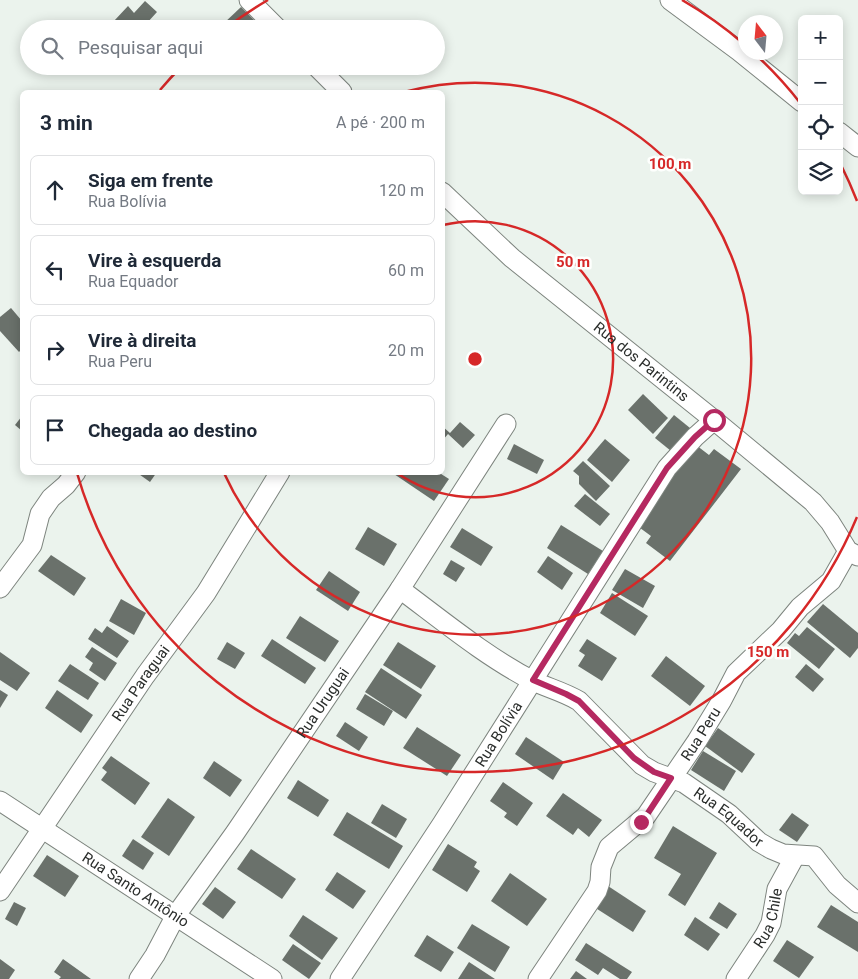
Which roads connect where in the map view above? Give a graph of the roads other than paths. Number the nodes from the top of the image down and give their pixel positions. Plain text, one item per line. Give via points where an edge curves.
1 (248, 0) edge
2 (670, 0) edge
3 (269, 20) edge
4 (325, 75) edge
5 (340, 90) edge
6 (798, 99) edge
7 (843, 135) edge
8 (858, 147) edge
9 (445, 195) edge
10 (714, 420) junction
11 (506, 424) dead end
12 (74, 475) edge
13 (278, 475) edge
14 (853, 554) edge
15 (0, 588) edge
16 (400, 589) junction
17 (533, 680) junction
18 (671, 778) junction
19 (0, 801) edge
20 (43, 829) junction
21 (795, 856) junction
22 (0, 891) edge
23 (858, 903) edge
24 (176, 916) junction
25 (139, 979) edge
26 (272, 979) edge
27 (340, 979) edge
28 (538, 979) edge
29 (736, 979) edge

1 - 3 street
2 - 6 street
4 - 5 street
7 - 8 street
9 - 10 street, Rua dos Parintins via 512,258
10 - 14 street, Rua dos Parintins via 813,502
10 - 17 street, Rua Bolívia via 667,468
11 - 16 street, Rua Uruguai
12 - 15 street via 40,514 32,545
13 - 20 street, Rua Paraguai via 206,593 145,676
14 - 18 street, Rua Peru via 831,580 736,673
16 - 17 street, Rua Equador via 478,647
16 - 24 street, Rua Uruguai
17 - 18 street, Rua Equador via 579,701 634,758 654,772
17 - 27 street, Rua Bolívia
18 - 21 street, Rua Equador via 684,783 729,814 759,842 782,854
18 - 28 street, Rua Peru via 646,816 609,847 597,891
19 - 20 street, Rua Santo Antônio
20 - 22 street, Rua Paraguai
20 - 24 street, Rua Santo Antônio
21 - 23 street, Rua Equador via 814,856
21 - 29 street, Rua Chile via 777,889 771,923
24 - 25 street, Rua Uruguai
24 - 26 street, Rua Santo Antônio

